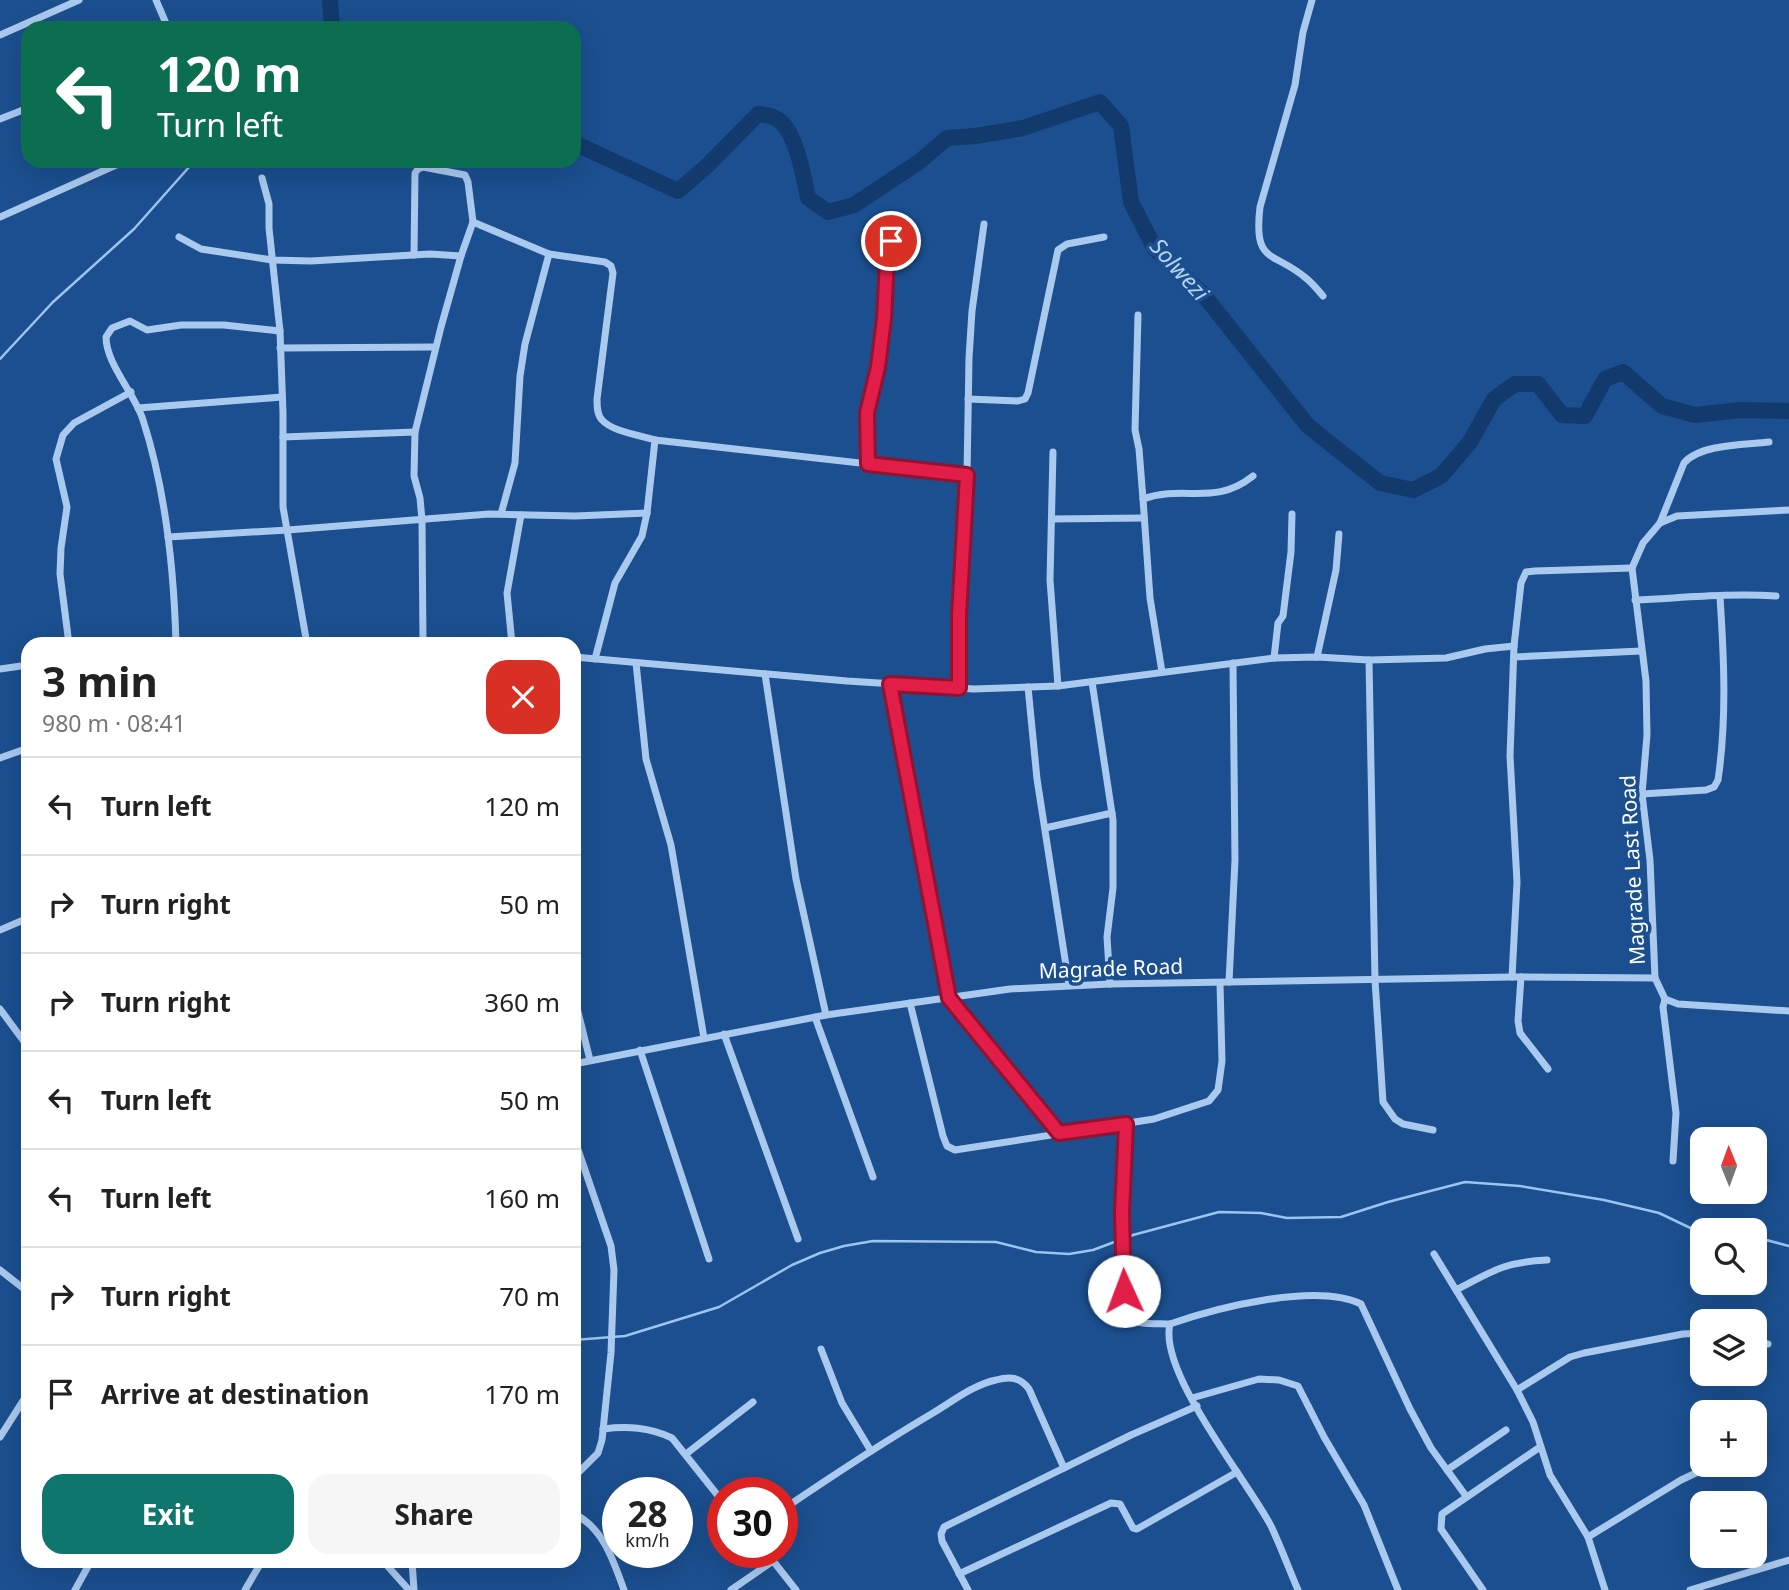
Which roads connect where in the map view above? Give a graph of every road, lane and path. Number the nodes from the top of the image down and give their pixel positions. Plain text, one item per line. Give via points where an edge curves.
1 (79, 0) edge
2 (156, 0) edge
3 (1311, 0) edge
4 (32, 21) edge
5 (165, 21) edge
6 (21, 26) edge
7 (0, 35) edge
8 (21, 111) edge
9 (0, 120) edge
10 (109, 168) edge
11 (420, 168) edge
12 (428, 168) edge
13 (262, 178) dead end
14 (890, 215) dead end
15 (0, 217) edge
16 (473, 222) junction
17 (984, 224) dead end
18 (179, 237) dead end
19 (1104, 237) dead end
20 (548, 254) junction
21 (414, 255) junction
22 (461, 256) junction
23 (272, 260) junction
24 (1322, 296) dead end
25 (1138, 315) dead end
26 (279, 331) junction
27 (435, 347) junction
28 (280, 348) junction
29 (131, 393) junction
30 (282, 397) junction
31 (968, 399) junction
32 (138, 408) junction
33 (415, 432) junction
34 (283, 437) junction
35 (655, 440) junction
36 (1769, 442) dead end
37 (1053, 452) dead end
38 (868, 464) junction
39 (967, 475) junction
40 (1253, 475) dead end
41 (1143, 499) junction
42 (1789, 510) edge
43 (501, 513) junction
44 (647, 513) junction
45 (1292, 514) dead end
46 (521, 515) junction
47 (1144, 518) junction
48 (1052, 519) junction
49 (422, 520) junction
50 (1660, 523) junction
51 (288, 530) junction
52 (1339, 534) dead end
53 (167, 537) junction
54 (1632, 568) junction
55 (1776, 596) dead end
56 (1720, 597) junction
57 (1635, 600) junction
58 (68, 637) edge
59 (175, 637) edge
60 (306, 637) edge
61 (423, 637) edge
62 (511, 637) edge
63 (1514, 646) junction
64 (1641, 651) junction
65 (1317, 657) junction
66 (1514, 657) junction
67 (581, 658) edge
68 (1274, 658) junction
69 (595, 659) junction
70 (1369, 660) junction
71 (636, 663) junction
72 (1233, 663) junction
73 (21, 665) edge
74 (1, 666) edge
75 (1162, 672) junction
76 (765, 674) junction
77 (1092, 682) junction
78 (890, 684) junction
79 (1058, 686) junction
80 (1028, 687) junction
81 (959, 688) junction
82 (21, 750) edge
83 (0, 758) edge
84 (1642, 794) junction
85 (1112, 813) junction
86 (1045, 828) junction
87 (21, 921) edge
88 (0, 930) edge
89 (1512, 977) junction
90 (1521, 977) junction
91 (1655, 978) junction
92 (1375, 980) junction
93 (1224, 982) junction
94 (1110, 984) junction
95 (1069, 985) junction
96 (949, 998) junction
97 (1665, 999) junction
98 (910, 1003) junction
99 (0, 1009) edge
100 (1789, 1011) edge
101 (826, 1015) junction
102 (815, 1017) junction
103 (581, 1024) edge
104 (724, 1034) junction
105 (21, 1037) edge
106 (704, 1038) junction
107 (640, 1050) junction
108 (590, 1060) junction
109 (581, 1062) edge
110 (1548, 1069) dead end
111 (1126, 1124) junction
112 (1433, 1130) dead end
113 (1059, 1133) junction
114 (581, 1158) edge
115 (1673, 1161) dead end
116 (873, 1177) dead end
117 (798, 1239) dead end
118 (1434, 1254) dead end
119 (709, 1259) dead end
120 (1547, 1260) dead end
121 (0, 1270) edge
122 (21, 1286) edge
123 (1457, 1290) junction
124 (1170, 1324) junction
125 (1690, 1334) edge
126 (821, 1349) dead end
127 (1517, 1390) junction
128 (1192, 1398) junction
129 (753, 1402) dead end
130 (21, 1404) edge
131 (1197, 1406) junction
132 (603, 1429) junction
133 (1506, 1430) dead end
134 (0, 1437) edge
135 (1540, 1447) junction
136 (871, 1451) junction
137 (686, 1454) junction
138 (1065, 1468) junction
139 (581, 1470) edge
140 (1447, 1470) junction
141 (1237, 1472) junction
142 (1690, 1476) edge
143 (707, 1484) edge
144 (1465, 1496) junction
145 (798, 1499) edge
146 (581, 1518) edge
147 (1588, 1537) junction
148 (1789, 1560) edge
149 (87, 1568) edge
150 (258, 1568) edge
151 (390, 1568) edge
152 (412, 1568) edge
153 (763, 1568) edge
154 (779, 1568) edge
155 (959, 1574) junction
156 (75, 1590) edge
157 (245, 1590) edge
158 (412, 1590) edge
159 (624, 1590) edge
160 (731, 1590) edge
161 (796, 1590) edge
162 (968, 1590) edge
163 (1298, 1590) edge
164 (1398, 1590) edge
165 (1483, 1590) edge
166 (1605, 1590) edge
167 (1691, 1590) edge

1 - 4 street
2 - 5 street
3 - 24 street via 1295,85 1258,227 1260,244 1271,258 1307,278
6 - 7 street
8 - 9 street
10 - 15 street
11 - 21 street via 415,173
12 - 16 street via 465,175
13 - 23 street via 269,204
14 - 38 street via 884,319 867,413
16 - 20 street
16 - 22 street
17 - 31 street via 972,311
18 - 23 street via 201,249
19 - 31 street via 1058,250 1025,398
20 - 35 street via 611,266 598,412 602,421 613,427
20 - 43 street via 525,344 515,463
21 - 22 street
21 - 23 street
22 - 27 street
23 - 26 street
25 - 41 street via 1135,430
26 - 28 street
26 - 29 street via 225,325 147,330 130,321 121,323 108,332 106,343
27 - 28 street
27 - 33 street
28 - 30 street
29 - 32 street
29 - 58 street via 74,423 63,435 56,459 67,507 60,574
30 - 32 street
30 - 34 street
31 - 39 street
32 - 53 street via 156,467
33 - 34 street
33 - 49 street via 414,476
34 - 51 street via 282,499
35 - 38 street
35 - 44 street
36 - 50 street via 1706,450 1689,457
37 - 48 street
38 - 39 street
39 - 81 street
40 - 41 street via 1228,491 1198,495 1169,491
41 - 47 street
42 - 50 street via 1693,514
43 - 46 street
43 - 49 street
44 - 46 street
44 - 69 street via 642,536 615,583
45 - 68 street via 1283,616
46 - 62 street via 507,593
47 - 48 street
47 - 75 street
48 - 79 street
49 - 51 street
49 - 61 street
50 - 54 street via 1643,543
51 - 53 street
51 - 60 street
52 - 65 street
53 - 59 street
54 - 57 street, Magrade Last Road
54 - 63 street via 1526,572
55 - 56 street
56 - 57 street
56 - 84 street via 1724,719 1718,780 1706,790
57 - 64 street, Magrade Last Road
63 - 66 street
63 - 70 street via 1446,658
64 - 66 street
64 - 84 street, Magrade Last Road via 1647,735
65 - 68 street
65 - 70 street
66 - 89 street via 1510,756 1517,882
67 - 69 street
68 - 72 street
69 - 71 street
70 - 92 street
71 - 76 street
71 - 106 street via 646,759 671,845
72 - 75 street
72 - 93 street via 1235,860
73 - 74 street
75 - 77 street
76 - 78 street
76 - 101 street via 796,879
77 - 79 street
77 - 85 street
78 - 81 street
78 - 96 street
79 - 80 street
80 - 81 street
80 - 86 street
82 - 83 street
84 - 91 street, Magrade Last Road
85 - 86 street
85 - 94 street via 1115,853 1107,937
86 - 95 street
87 - 88 street
89 - 90 street, Magrade Road
89 - 92 street, Magrade Road
90 - 91 street, Magrade Road
90 - 110 street via 1520,1033
91 - 97 street
92 - 93 street, Magrade Road
92 - 112 street via 1383,1102 1395,1119
93 - 94 street, Magrade Road
93 - 111 street via 1222,1061 1215,1097 1203,1105
94 - 95 street, Magrade Road
95 - 96 street, Magrade Road
96 - 98 street, Magrade Road
96 - 113 street
97 - 100 street via 1678,1004
97 - 115 street via 1676,1113
98 - 101 street, Magrade Road
98 - 113 street via 939,1123 950,1149
99 - 105 street
101 - 102 street, Magrade Road
102 - 104 street, Magrade Road
102 - 116 street
103 - 108 street
104 - 106 street, Magrade Road
104 - 117 street
106 - 107 street, Magrade Road
107 - 108 street, Magrade Road
107 - 119 street
108 - 109 street, Magrade Road
111 - 113 street
111 - 124 street via 1122,1213 1125,1317
114 - 132 street via 611,1246 614,1270
118 - 123 street
120 - 123 street via 1501,1266
121 - 122 street
123 - 127 street
124 - 128 street via 1170,1346
124 - 140 street via 1223,1308 1294,1297 1361,1304 1410,1409
125 - 127 street via 1570,1357
126 - 136 street via 842,1403
127 - 135 street
128 - 131 street
128 - 164 street via 1259,1379 1298,1386 1364,1505
129 - 137 street
130 - 134 street
131 - 138 street
131 - 141 street
132 - 137 street via 633,1427 661,1433
132 - 139 street via 598,1453
133 - 140 street
135 - 144 street
135 - 147 street via 1556,1487
136 - 138 street via 980,1385 1014,1378 1023,1380 1029,1389
136 - 145 street
137 - 143 street
138 - 155 street via 944,1527 942,1541
140 - 144 street
141 - 155 street via 1137,1529 1120,1504 1111,1503
141 - 163 street via 1270,1526
142 - 147 street
144 - 165 street via 1442,1514 1441,1529
146 - 159 street via 603,1541
147 - 166 street
148 - 167 street
149 - 156 street
150 - 157 street
151 - 158 street
152 - 158 street
153 - 160 street
154 - 161 street
155 - 162 street

